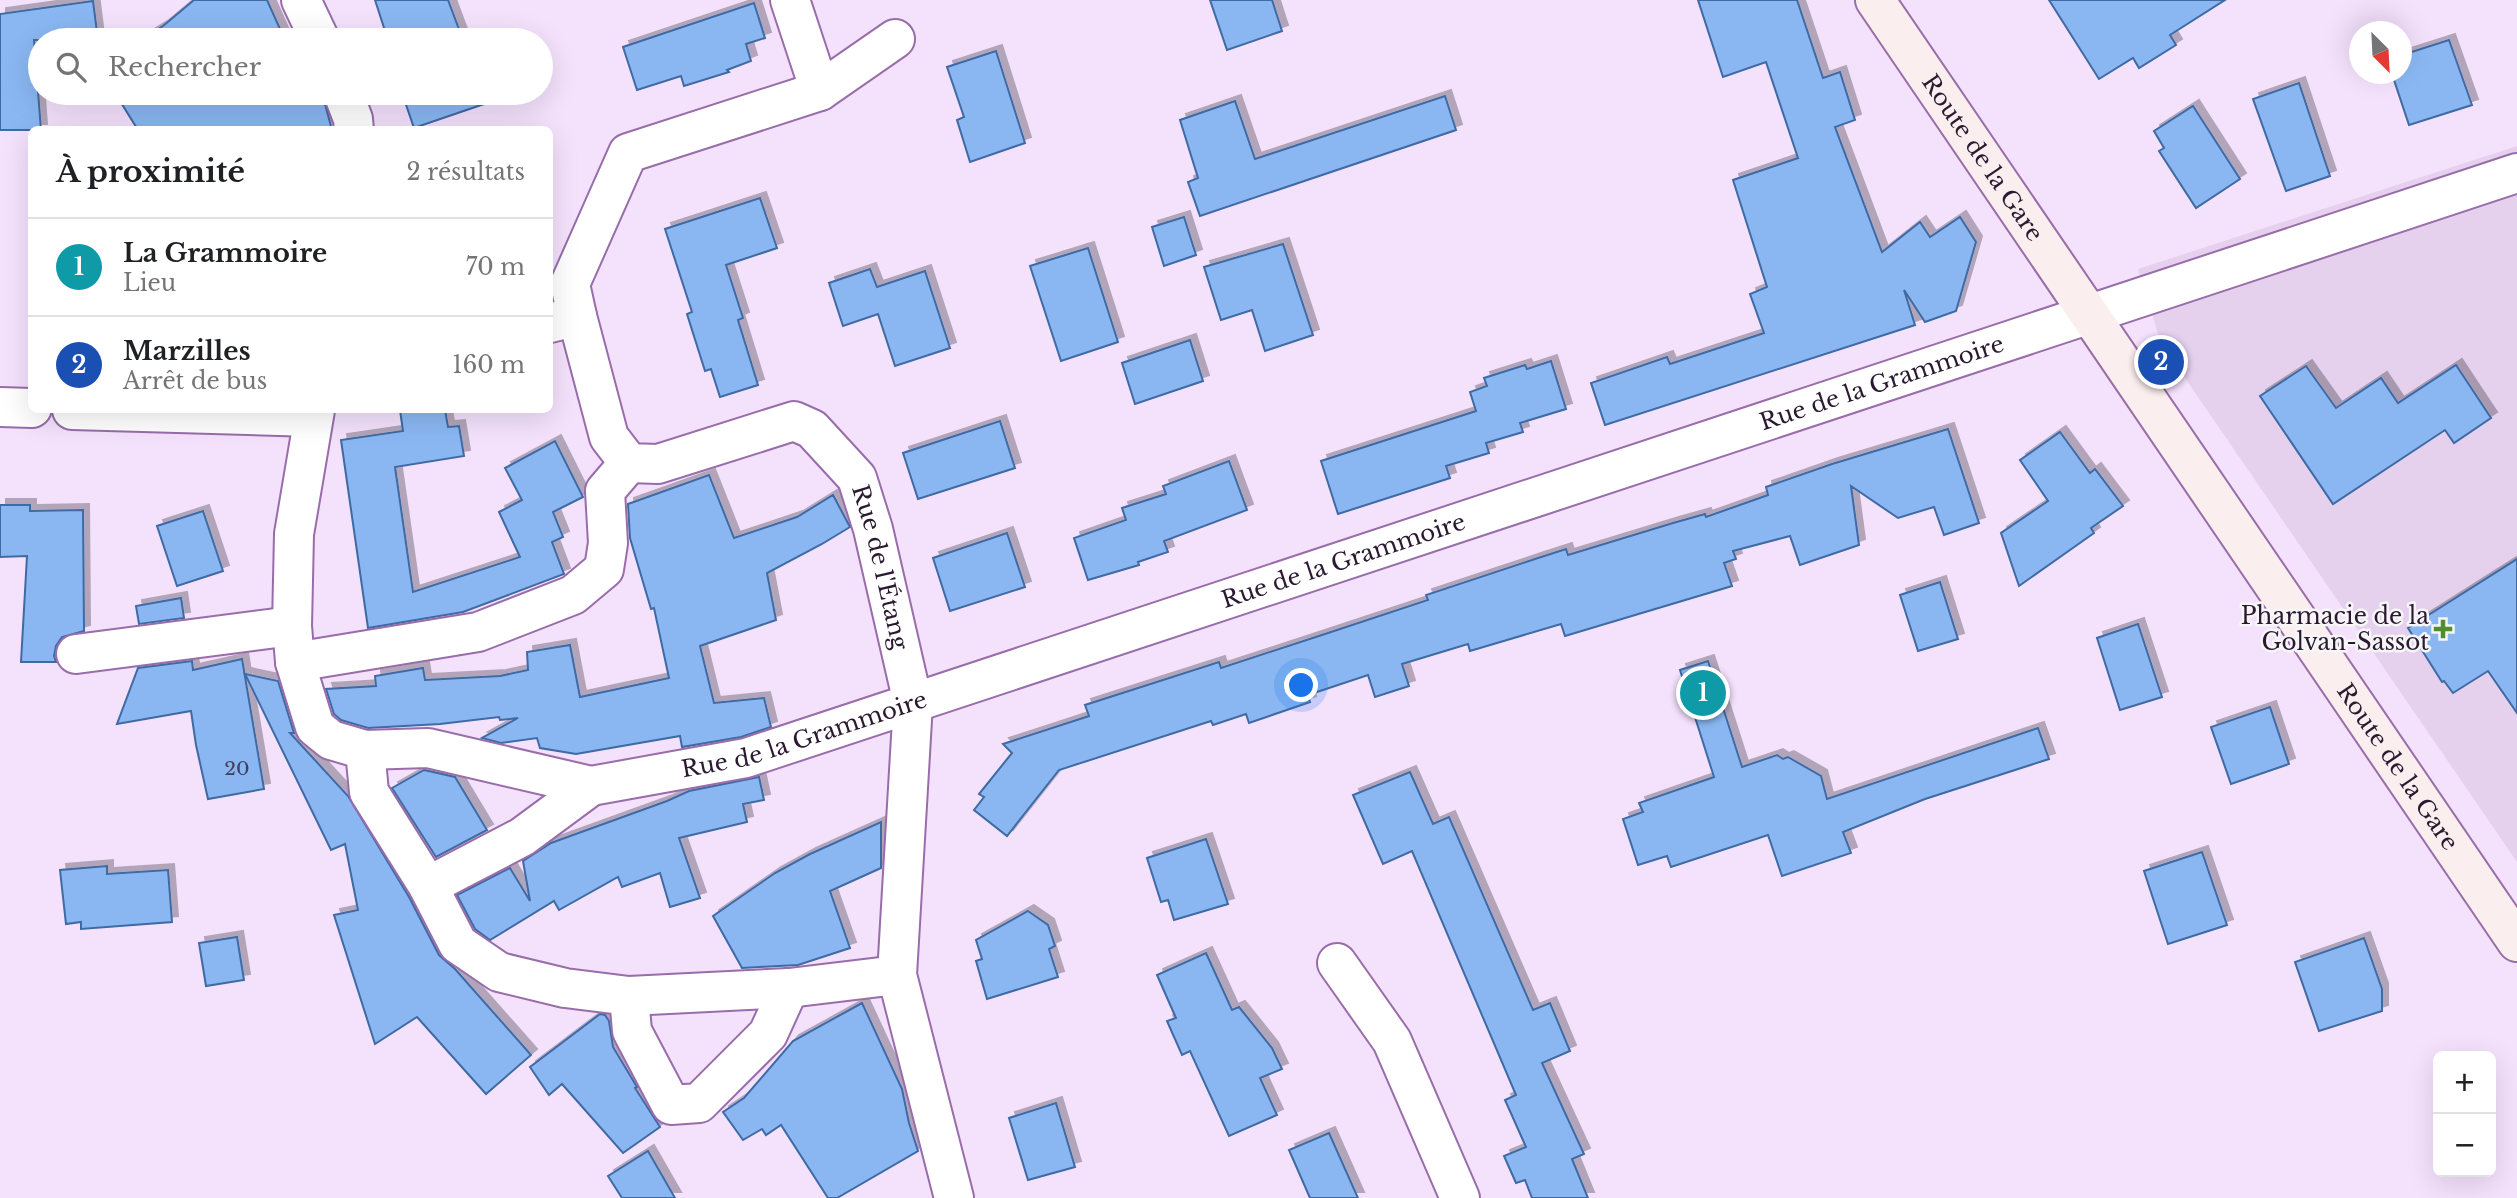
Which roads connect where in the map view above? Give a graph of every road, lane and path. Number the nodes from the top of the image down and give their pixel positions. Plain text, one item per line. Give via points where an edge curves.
1 (301, 0) edge
2 (790, 0) edge
3 (1875, 0) edge
4 (314, 28) edge
5 (895, 39) dead end
6 (820, 90) junction
7 (348, 105) edge
8 (354, 126) edge
9 (2517, 173) edge
10 (2090, 315) junction
11 (563, 320) edge
12 (0, 407) edge
13 (28, 408) edge
14 (314, 413) edge
15 (629, 463) junction
16 (293, 644) junction
17 (76, 654) dead end
18 (913, 703) junction
19 (365, 750) junction
20 (591, 786) junction
21 (428, 886) junction
22 (2517, 942) edge
23 (1337, 962) dead end
24 (897, 975) junction
25 (789, 988) junction
26 (629, 996) junction
27 (954, 1198) edge
28 (1460, 1198) edge

1 - 4 street
2 - 6 street
3 - 10 main road, Route de la Gare
5 - 6 street
6 - 11 street via 628,153 570,284
7 - 8 street
9 - 10 street
10 - 18 street, Rue de la Grammoire
10 - 22 main road, Route de la Gare
11 - 15 street via 609,438
12 - 13 street
14 - 16 street, Rue de la Grammoire via 294,534
15 - 16 street via 605,491 608,543 604,569 573,595 478,632
15 - 18 street, Rue de l'Étang via 659,464 794,421 812,429 857,478
16 - 17 street
16 - 19 street, Rue de la Grammoire via 315,727 331,740
18 - 20 street, Rue de la Grammoire via 746,758
18 - 24 street, Rue de l'Étang
19 - 20 street, Rue de la Grammoire via 428,748
19 - 21 street via 369,792
20 - 21 street, Rue de la Grammoire via 522,837
21 - 26 street via 458,944 499,972 565,988
23 - 28 street via 1392,1041
24 - 25 street
24 - 27 street, Rue de l'Étang
25 - 26 street
25 - 26 street via 768,1034 699,1103 671,1105 632,1031

